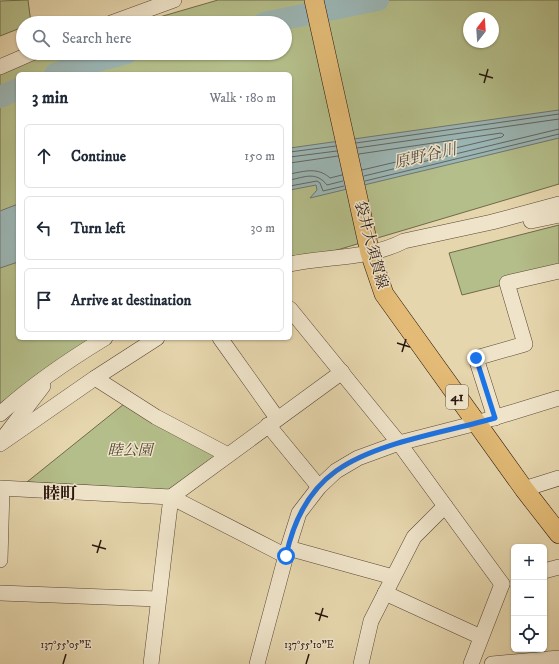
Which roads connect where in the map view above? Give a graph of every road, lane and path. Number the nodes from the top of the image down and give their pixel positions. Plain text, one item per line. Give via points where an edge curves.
1 (174, 0) edge
2 (314, 0) edge
3 (130, 16) edge
4 (17, 60) edge
5 (0, 68) edge
6 (559, 204) edge
7 (559, 215) edge
8 (492, 222) junction
9 (370, 253) junction
10 (292, 264) edge
11 (559, 271) edge
12 (292, 311) edge
13 (102, 340) edge
14 (136, 340) edge
15 (154, 340) edge
16 (221, 340) edge
17 (58, 367) junction
18 (342, 372) junction
19 (94, 378) junction
20 (559, 398) edge
21 (0, 414) edge
22 (495, 418) junction
23 (273, 422) junction
24 (477, 423) junction
25 (0, 443) edge
26 (399, 443) junction
27 (228, 455) junction
28 (559, 478) edge
29 (319, 487) junction
30 (1, 489) edge
31 (524, 489) junction
32 (171, 497) junction
33 (445, 506) junction
34 (559, 534) edge
35 (287, 552) junction
36 (0, 560) edge
37 (559, 567) edge
38 (547, 570) edge
39 (393, 577) junction
40 (508, 583) edge
41 (0, 593) edge
42 (385, 593) junction
43 (158, 599) junction
44 (482, 637) junction
45 (559, 658) edge
46 (151, 664) edge
47 (257, 664) edge
48 (361, 664) edge
49 (471, 664) edge
50 (492, 664) edge

1 - 3 street
2 - 9 main road, 袋井大須賀線 / 41
4 - 5 street
6 - 8 street
7 - 8 street via 528,222
8 - 9 street via 404,241
9 - 10 street
9 - 24 main road, 袋井大須賀線 / 41 via 384,294
11 - 22 street via 507,283 525,344 476,358
12 - 18 street
13 - 17 street
14 - 19 street
15 - 19 street
16 - 23 street
17 - 21 street
17 - 25 street
18 - 23 street
18 - 26 street
19 - 25 street
19 - 27 street via 156,417
20 - 22 street
22 - 24 street
23 - 27 street
23 - 29 street
24 - 26 street
24 - 31 main road, 袋井大須賀線 / 41
26 - 29 street via 358,458 336,471
26 - 33 street
27 - 32 street
28 - 31 street
29 - 35 street via 299,513
30 - 32 street
30 - 36 street
31 - 34 main road, 袋井大須賀線 / 41
32 - 35 street
32 - 43 street
33 - 39 street via 414,537
33 - 40 street
35 - 39 street
35 - 47 street
37 - 38 street
39 - 42 street
40 - 44 street
41 - 43 street
42 - 44 street
42 - 48 street via 371,621
43 - 46 street
44 - 49 street
45 - 50 street

